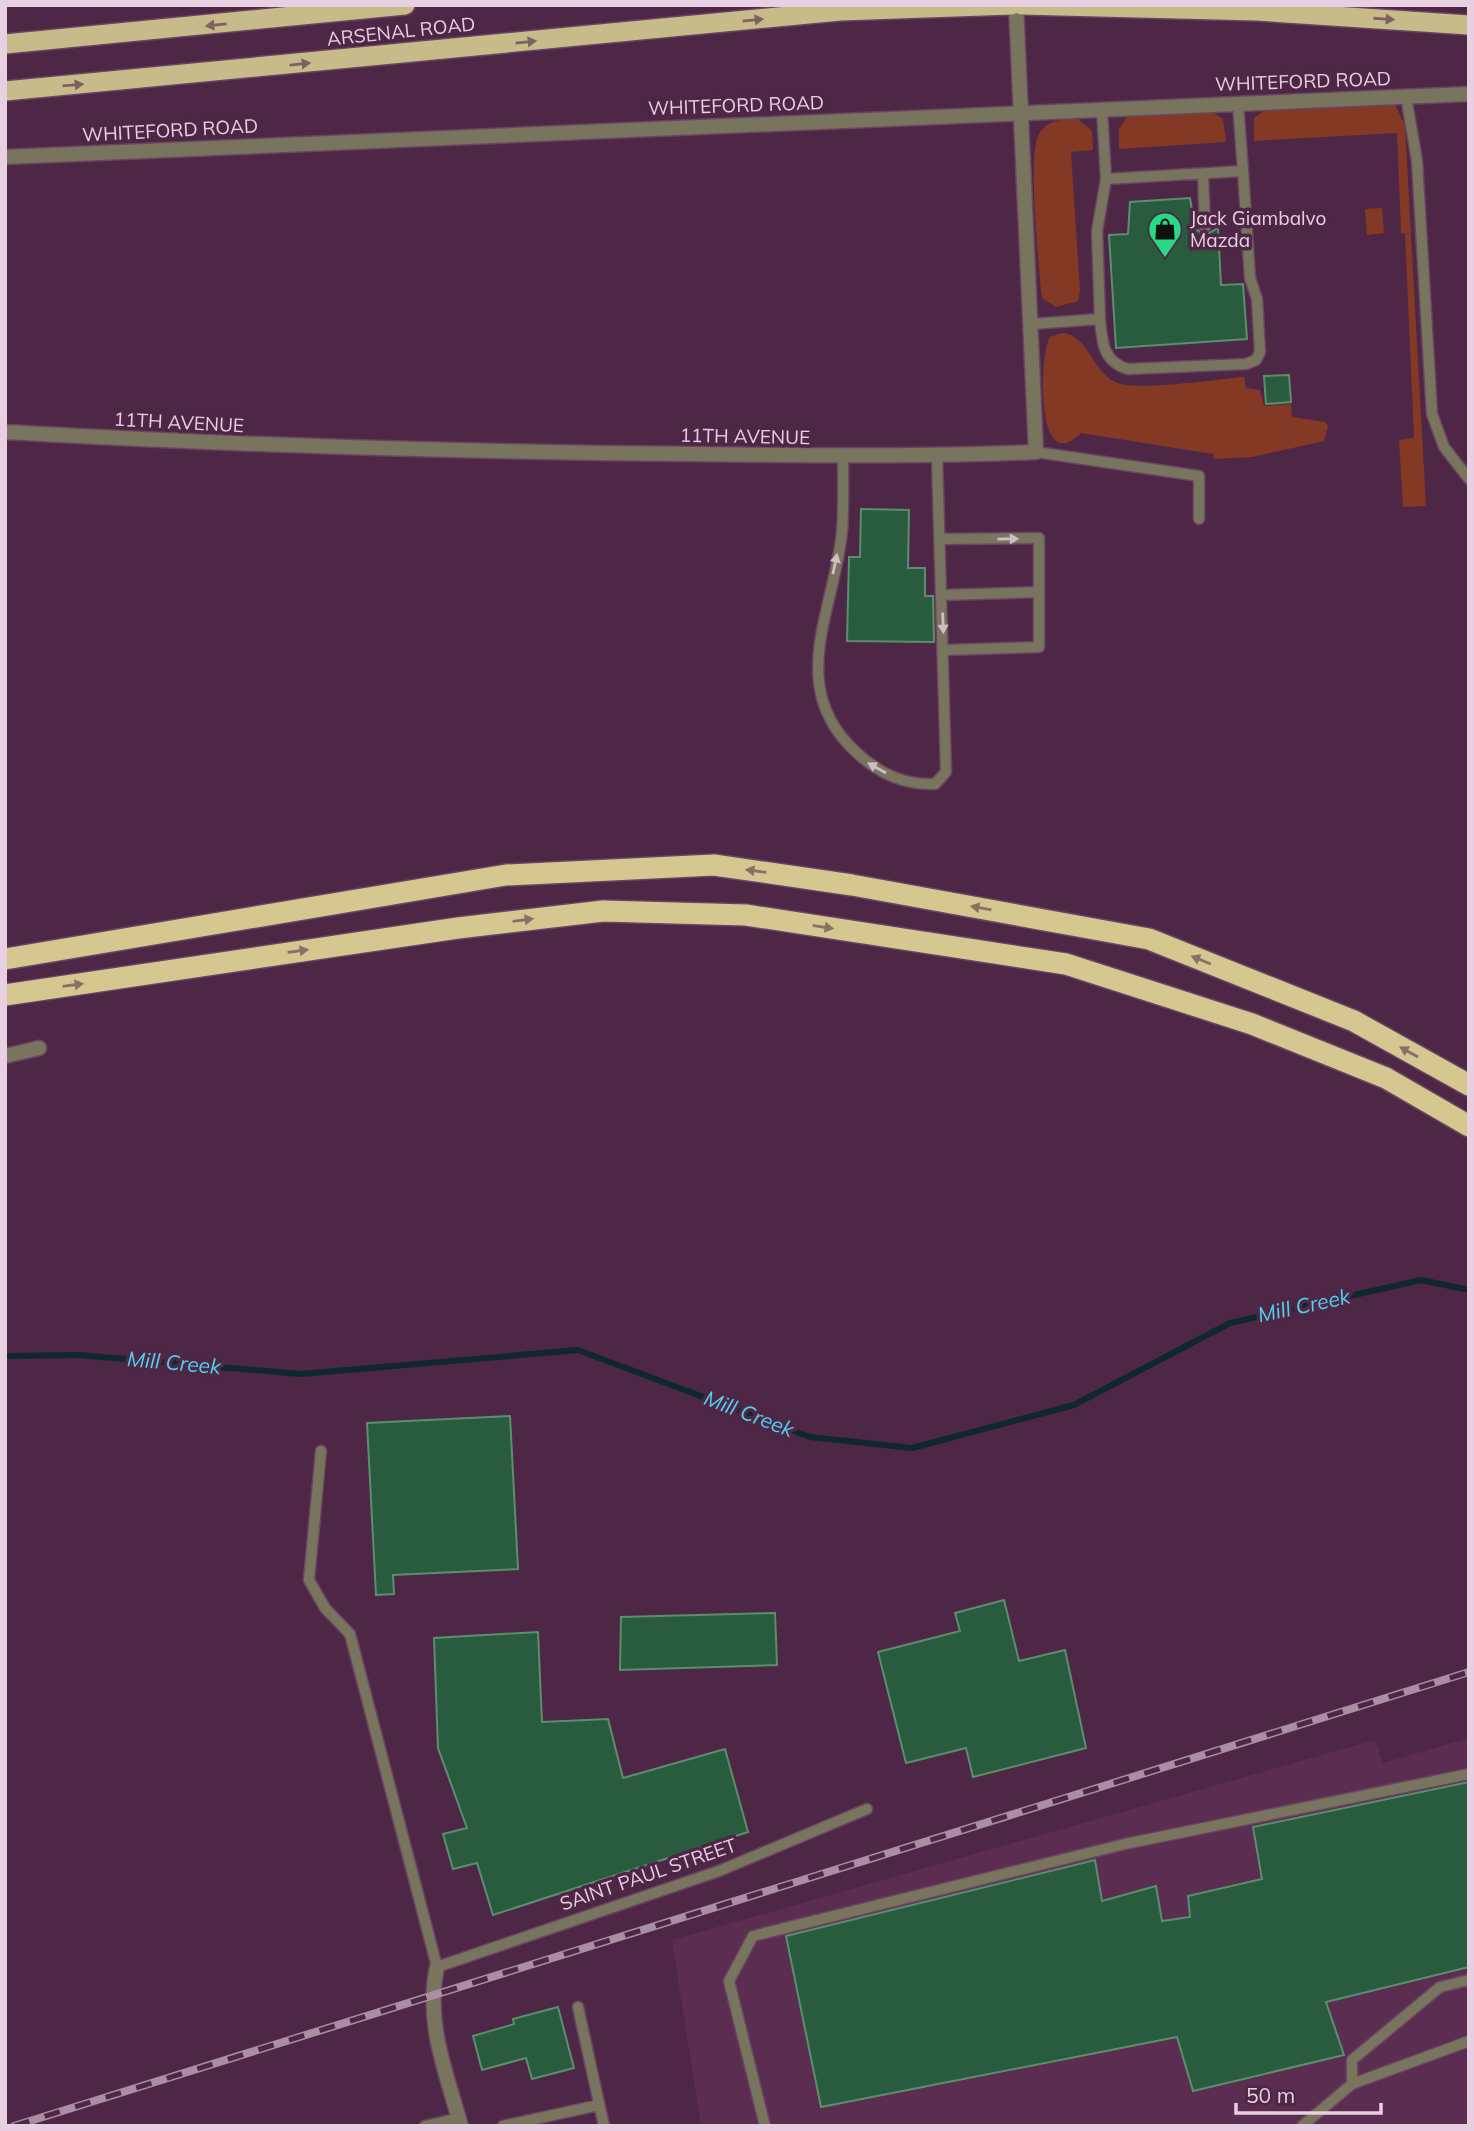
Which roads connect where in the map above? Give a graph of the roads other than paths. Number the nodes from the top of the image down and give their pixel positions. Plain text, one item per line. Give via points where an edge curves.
1 (405, 5) edge
2 (1013, 5) edge
3 (1022, 5) edge
4 (1469, 24) edge
5 (5, 44) edge
6 (5, 91) edge
7 (1469, 94) edge
8 (1406, 96) junction
9 (1238, 104) junction
10 (1102, 109) junction
11 (1021, 113) junction
12 (5, 157) edge
13 (1243, 171) junction
14 (1203, 174) junction
15 (1105, 179) junction
16 (1205, 227) dead end
17 (1100, 319) junction
18 (1031, 324) junction
19 (5, 432) edge
20 (1037, 453) junction
21 (844, 456) junction
22 (937, 457) junction
23 (1469, 480) edge
24 (1199, 519) dead end
25 (940, 539) junction
26 (1039, 592) junction
27 (942, 595) junction
28 (944, 650) junction
29 (5, 959) edge
30 (5, 995) edge
31 (39, 1048) dead end
32 (5, 1056) edge
33 (1469, 1085) edge
34 (1469, 1126) edge
35 (321, 1451) dead end
36 (1469, 1774) edge
37 (867, 1809) dead end
38 (437, 1966) junction
39 (1469, 1980) edge
40 (578, 2007) dead end
41 (1469, 2041) edge
42 (1352, 2084) junction
43 (599, 2105) junction
44 (460, 2122) edge
45 (425, 2126) edge
46 (503, 2126) edge
47 (604, 2126) edge
48 (765, 2126) edge
49 (1301, 2126) edge

1 -> 5 highway, ARSENAL ROAD
6 -> 2 highway, ARSENAL ROAD via 840,11
2 - 11 street
3 -> 4 highway via 1257,11
7 - 8 street, WHITEFORD ROAD
8 - 9 street, WHITEFORD ROAD
8 - 23 lane via 1417,161 1432,414 1444,446
9 - 10 street, WHITEFORD ROAD
9 - 13 lane
10 - 11 street, WHITEFORD ROAD
10 - 15 lane
11 - 12 street, WHITEFORD ROAD
11 - 18 street
13 - 14 lane
13 - 17 lane via 1260,352 1256,360 1128,369 1109,358 1102,345
14 - 15 lane
14 - 16 lane
15 - 17 lane via 1097,231
17 - 18 lane
18 - 20 street
19 - 21 street, 11TH AVENUE via 509,452
20 - 22 street, 11TH AVENUE
20 - 24 lane via 1199,476
21 - 22 street, 11TH AVENUE
28 -> 21 lane via 946,772 934,783 910,785 868,763 841,738 823,704 817,671 820,634 842,532
22 - 25 lane
25 -> 26 lane via 1039,538
25 - 27 lane
26 - 27 lane
26 - 28 lane via 1039,647
27 -> 28 lane
33 -> 29 highway via 1354,1021 1149,939 713,865 506,875
30 -> 34 highway via 603,911 746,915 1066,964 1265,1029 1386,1079
31 - 32 street
35 - 38 lane via 309,1580 325,1608 350,1634
36 - 48 lane via 1125,1844 753,1936 729,1981
37 - 38 lane, SAINT PAUL STREET via 719,1871
38 - 44 street via 431,1994 435,2031
39 - 42 lane via 1440,1987 1352,2060
40 - 43 lane
41 - 42 lane
42 - 49 lane
43 - 46 lane
43 - 47 lane
44 - 45 lane

